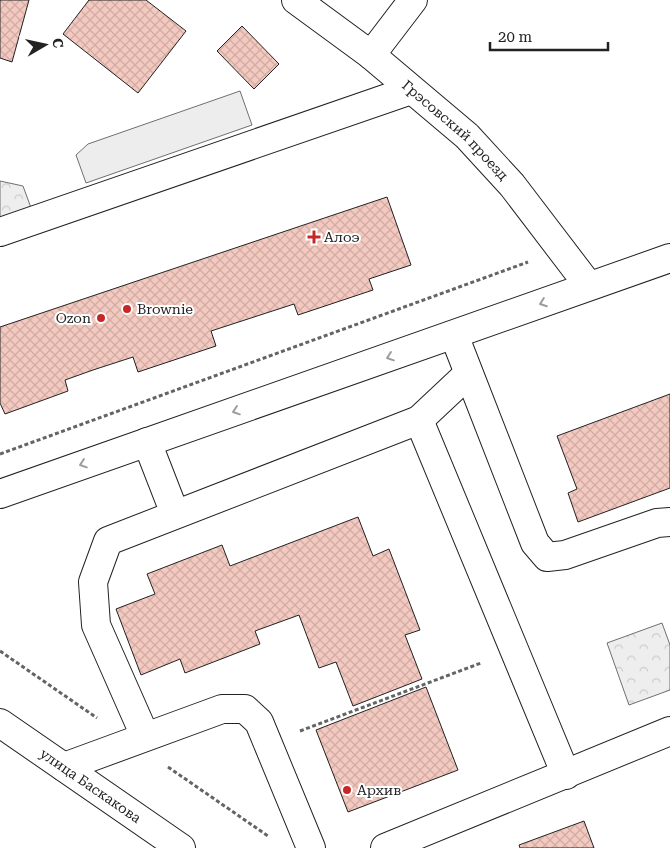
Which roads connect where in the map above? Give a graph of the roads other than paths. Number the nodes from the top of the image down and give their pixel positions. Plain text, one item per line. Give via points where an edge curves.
1 (296, 0) edge
2 (413, 0) edge
3 (372, 55) junction
4 (411, 90) junction
5 (0, 232) edge
6 (670, 258) edge
7 (589, 286) junction
8 (454, 335) junction
9 (468, 374) junction
10 (419, 420) junction
11 (147, 442) junction
12 (0, 494) edge
13 (175, 514) junction
14 (670, 522) edge
15 (0, 723) edge
16 (670, 731) edge
17 (145, 736) junction
18 (64, 767) junction
19 (566, 774) junction
20 (181, 848) edge
21 (311, 848) edge
22 (385, 848) edge

1 - 3 street, Грэсовский проезд
2 - 3 street
3 - 4 street, Грэсовский проезд
4 - 5 street
4 - 7 street, Грэсовский проезд via 474,143 512,184
6 - 7 street
7 -> 8 street
8 - 9 street
8 -> 11 street
9 - 10 street
9 - 14 street via 535,543 547,557 565,555 657,523
10 - 13 street
10 - 19 street
11 -> 12 street
11 - 13 street
13 - 17 street via 108,541 93,582 96,625
15 - 18 street, улица Баскакова
16 - 19 street
17 - 18 street
17 - 21 street via 222,709 245,709 259,722
18 - 20 street, улица Баскакова
19 - 22 street

